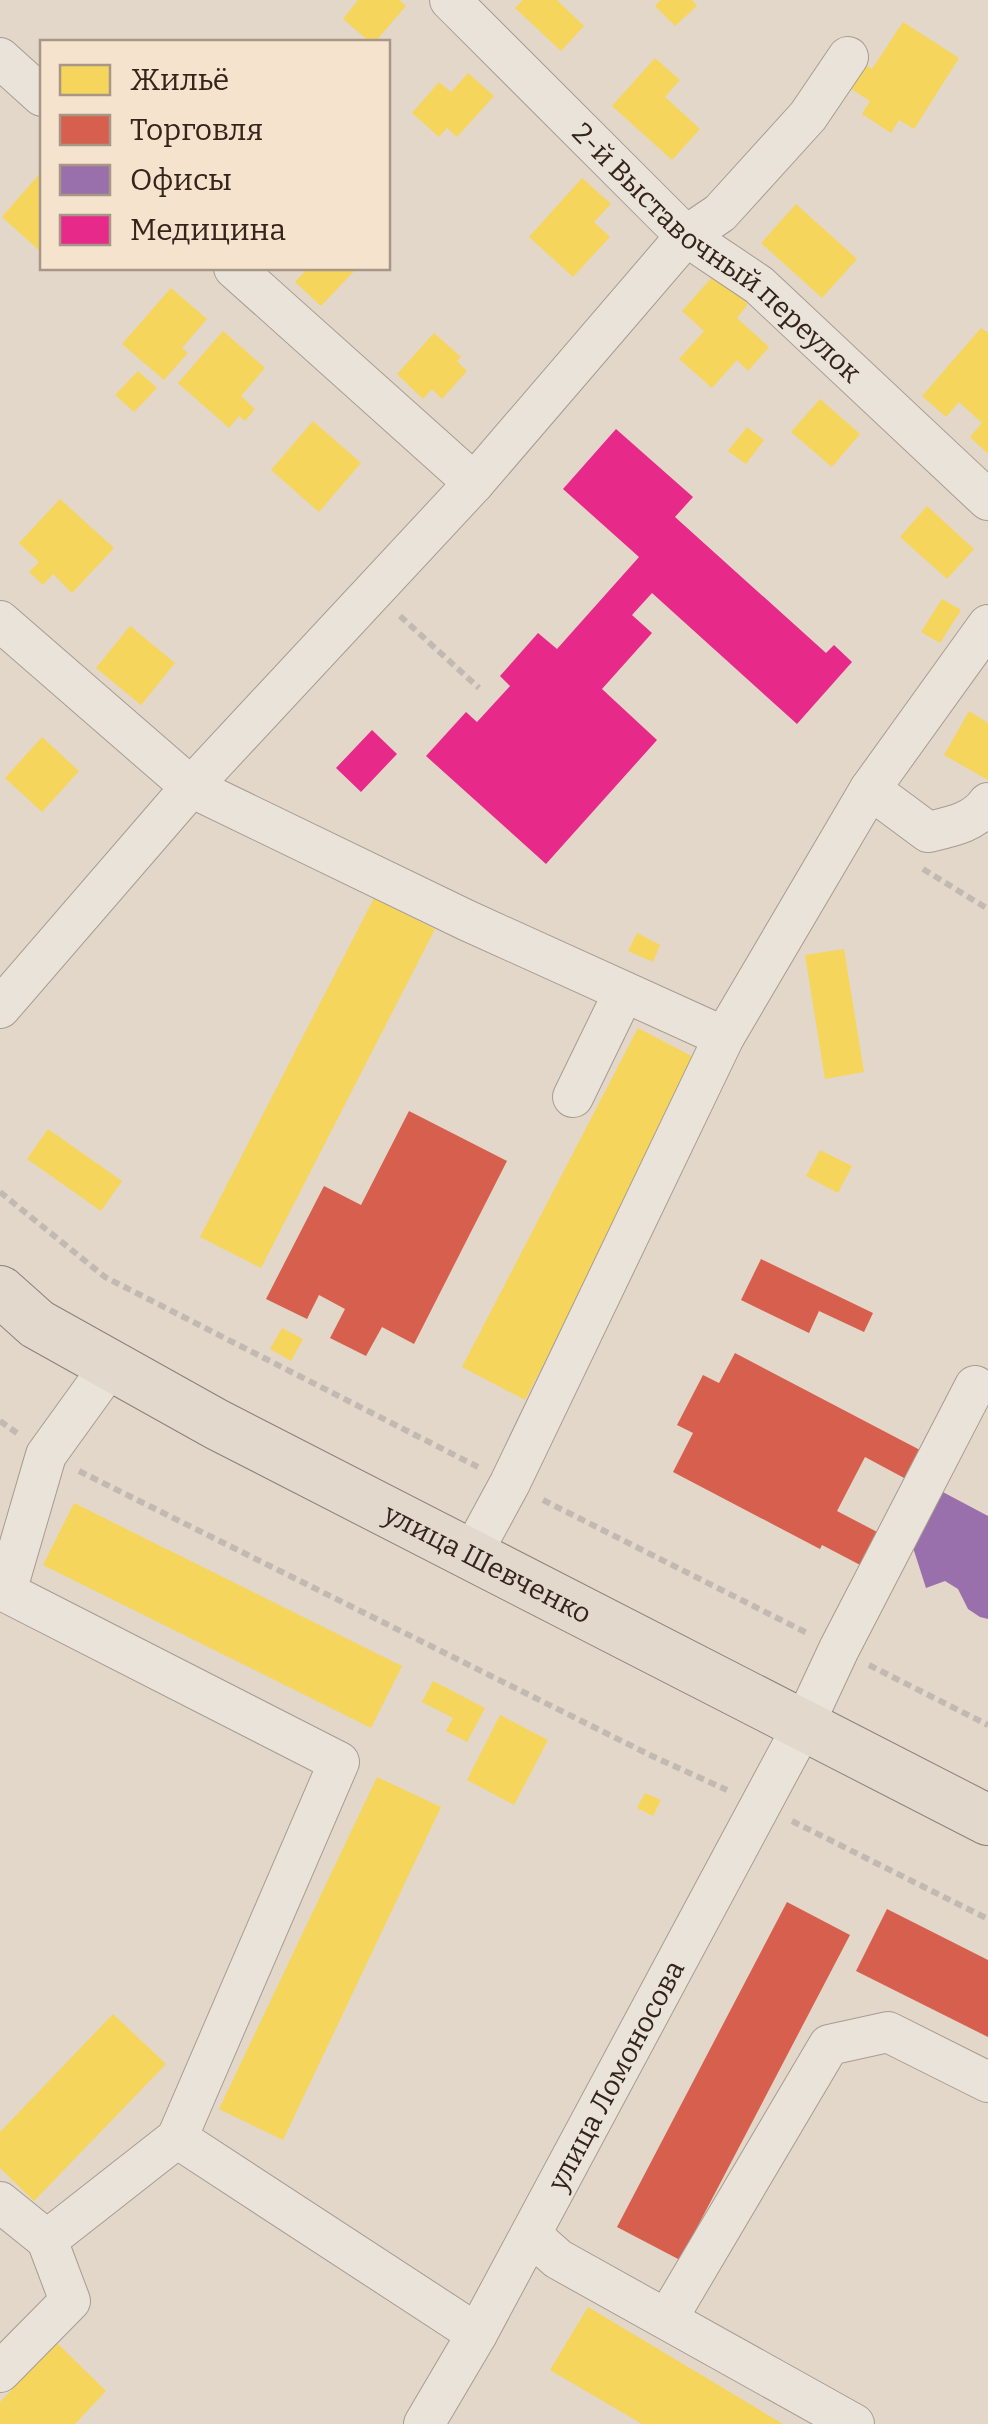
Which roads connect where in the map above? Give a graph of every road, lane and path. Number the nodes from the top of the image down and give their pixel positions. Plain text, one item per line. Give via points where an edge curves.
1 (450, 0) edge
2 (848, 57) dead end
3 (0, 58) edge
4 (40, 94) edge
5 (686, 236) junction
6 (236, 270) edge
7 (474, 483) junction
8 (988, 500) edge
9 (374, 590) junction
10 (0, 622) edge
11 (988, 625) edge
12 (479, 688) dead end
13 (191, 787) junction
14 (870, 788) junction
15 (988, 803) edge
16 (624, 992) junction
17 (0, 1008) edge
18 (724, 1038) junction
19 (573, 1097) dead end
20 (0, 1192) edge
21 (104, 1277) dead end
22 (0, 1291) edge
23 (111, 1365) junction
24 (975, 1386) dead end
25 (0, 1421) edge
26 (46, 1455) junction
27 (471, 1554) junction
28 (3, 1595) edge
29 (804, 1724) junction
30 (761, 1805) junction
31 (988, 1820) edge
32 (988, 1919) edge
33 (988, 2082) edge
34 (177, 2138) junction
35 (0, 2202) edge
36 (530, 2235) junction
37 (47, 2240) junction
38 (667, 2320) junction
39 (477, 2334) junction
40 (0, 2372) edge
41 (424, 2424) edge
42 (854, 2424) edge

1 - 5 street, 2-й Выставочный переулок
2 - 5 street via 808,116 720,212
3 - 4 street
5 - 7 street
5 - 8 street, 2-й Выставочный переулок via 759,286
6 - 7 street
7 - 9 street
9 - 12 path
9 - 13 street
10 - 13 street
11 - 14 street
13 - 16 street
13 - 17 street
14 - 15 street via 928,832 956,826
14 - 18 street
16 - 18 street
16 - 19 street
18 - 27 street
20 - 21 path
22 - 23 main road, улица Шевченко via 37,1324
23 - 26 street
23 - 27 main road, улица Шевченко
24 - 29 street, улица Ломоносова
25 - 26 path
26 - 28 street
26 - 30 path
27 - 29 main road, улица Шевченко
28 - 34 street via 339,1762
29 - 30 street, улица Ломоносова
29 - 31 main road, улица Шевченко
30 - 32 path
30 - 36 street, улица Ломоносова
33 - 38 street via 888,2032 830,2044
34 - 37 street
34 - 39 street
35 - 37 street
36 - 38 street
36 - 39 street, улица Ломоносова
37 - 40 street via 70,2301
38 - 42 street
39 - 41 street, улица Ломоносова

